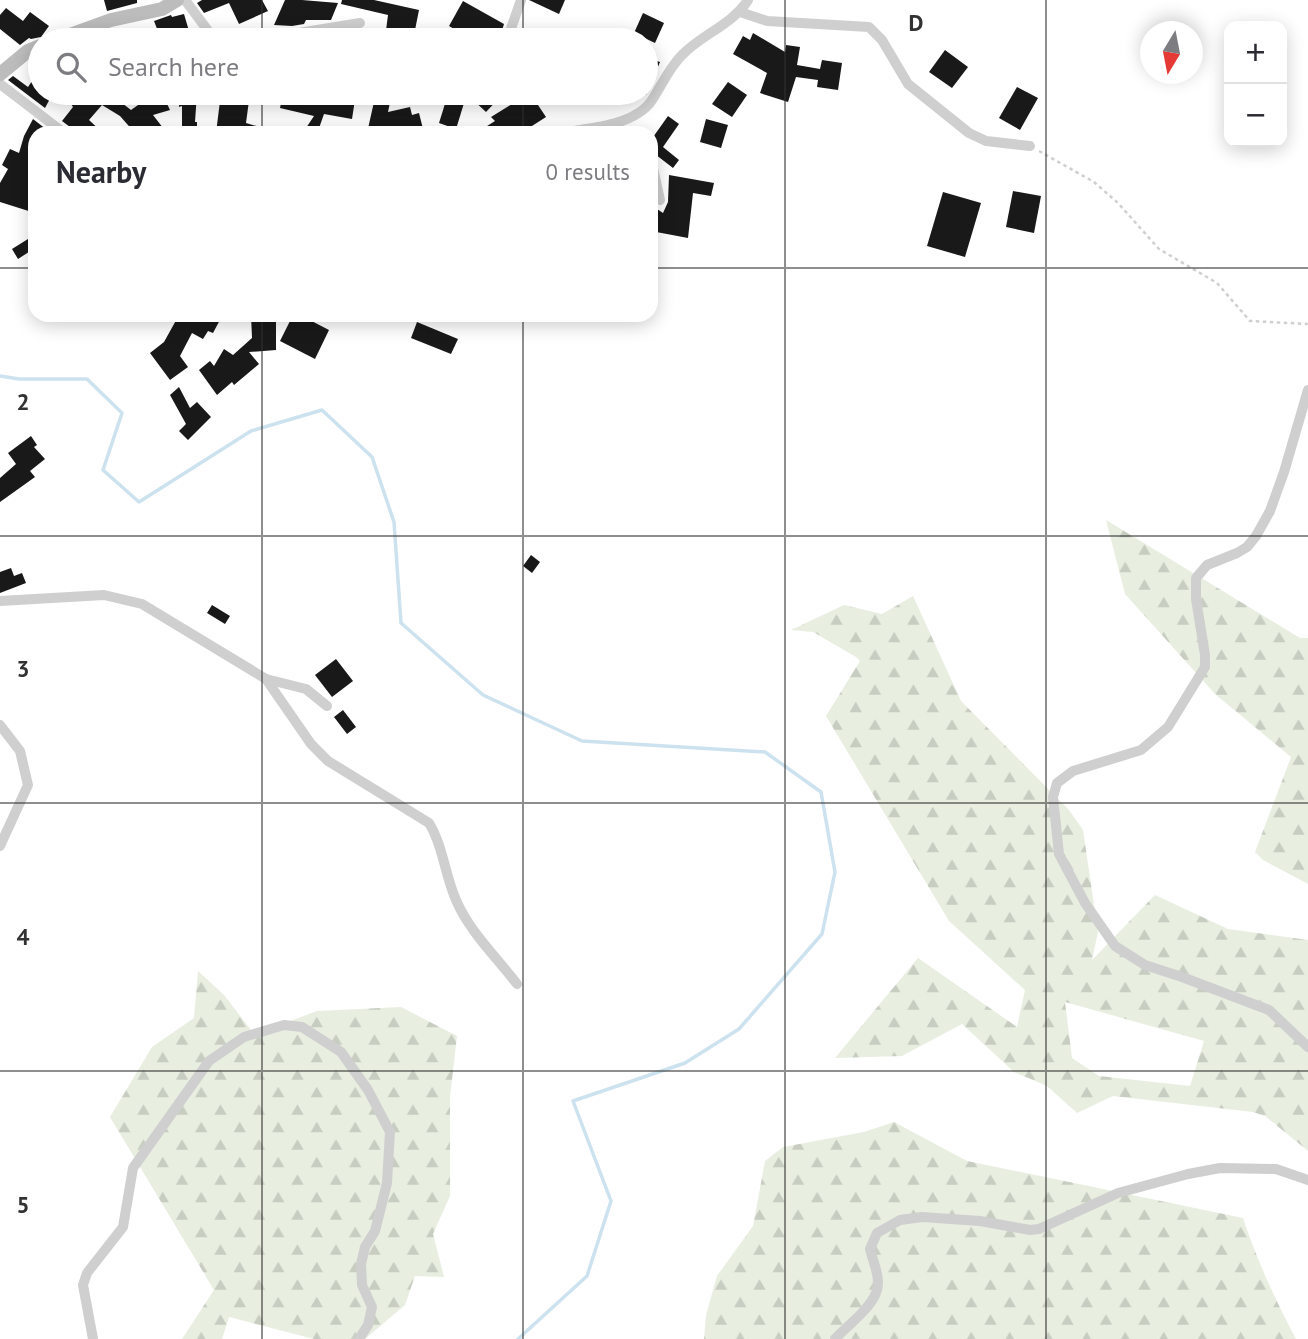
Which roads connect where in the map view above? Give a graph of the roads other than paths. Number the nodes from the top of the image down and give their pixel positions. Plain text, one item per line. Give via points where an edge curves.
1 (177, 0) edge
2 (185, 0) edge
3 (521, 0) edge
4 (748, 0) edge
5 (740, 12) junction
6 (360, 23) dead end
7 (89, 28) edge
8 (206, 28) edge
9 (329, 28) edge
10 (511, 28) edge
11 (28, 51) edge
12 (0, 74) edge
13 (0, 84) edge
14 (658, 89) edge
15 (647, 105) edge
16 (620, 123) junction
17 (55, 126) edge
18 (601, 126) edge
19 (622, 126) edge
20 (1030, 146) road end
21 (658, 191) edge
22 (660, 200) dead end
23 (1308, 390) edge
24 (0, 601) edge
25 (266, 679) junction
26 (327, 706) dead end
27 (0, 725) edge
28 (0, 846) edge
29 (517, 984) dead end
30 (1308, 1046) edge
31 (1308, 1180) edge
32 (93, 1339) edge
33 (359, 1339) edge
34 (835, 1339) edge

1 - 7 street via 162,9
2 - 8 street
3 - 10 street
4 - 5 street
5 - 14 street via 682,54
5 - 20 street via 767,20 869,27 908,84 969,132 986,141
6 - 9 street
11 - 12 street
13 - 17 street
15 - 16 street
16 - 18 street
16 - 19 street
21 - 22 street
23 - 30 street via 1270,512 1256,536 1237,553 1207,565 1196,578 1205,667 1168,727 1141,750 1073,771 1057,783 1053,797 1059,854 1115,946 1145,965 1269,1010
24 - 25 street via 104,595 142,604
25 - 26 street via 306,689
25 - 29 street via 328,761 429,823 461,909
27 - 28 street via 20,751 28,785
31 - 34 street via 1276,1169 1220,1168 1118,1193 1030,1230 980,1221 900,1220 877,1233 870,1249 877,1292
32 - 33 street via 83,1285 122,1227 133,1168 209,1061 244,1037 284,1025 302,1027 341,1052 390,1132 387,1183 361,1264 362,1285 372,1307 369,1325

